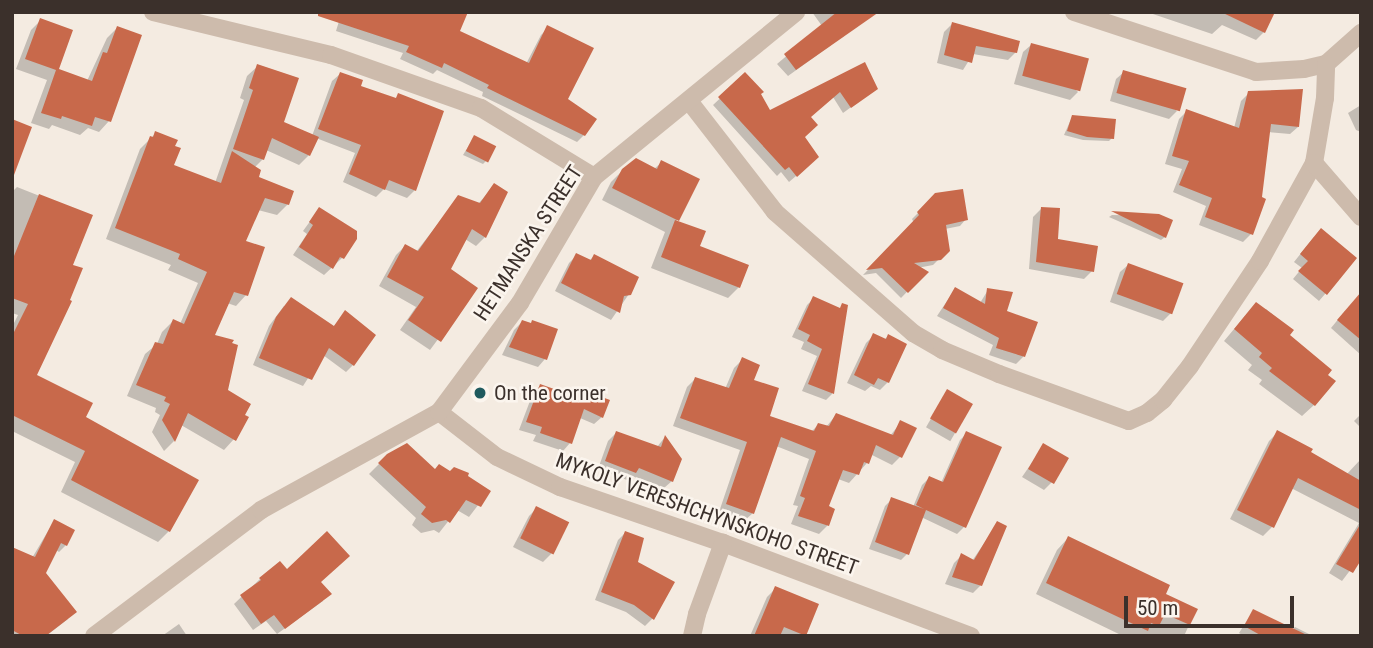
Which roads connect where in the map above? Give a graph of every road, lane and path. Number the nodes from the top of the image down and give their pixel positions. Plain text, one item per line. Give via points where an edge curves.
1 (153, 12) edge
2 (796, 12) edge
3 (1074, 12) edge
4 (1361, 33) edge
5 (1326, 64) junction
6 (689, 101) junction
7 (1314, 163) junction
8 (594, 177) junction
9 (1361, 217) edge
10 (439, 412) junction
11 (723, 543) junction
12 (94, 636) edge
13 (692, 636) edge
14 (971, 636) edge

1 - 8 street via 331,55 481,108
2 - 6 street, HETMANSKA STREET
3 - 5 street via 1256,72
4 - 5 street
5 - 7 street
6 - 7 street via 775,212 913,333 999,374 1129,421 1163,400 1190,366 1261,261
6 - 8 street, HETMANSKA STREET
7 - 9 street
8 - 10 street, HETMANSKA STREET via 520,303
10 - 11 street, MYKOLY VERESHCHYNSKOHO STREET via 497,457 560,487
10 - 12 street, HETMANSKA STREET via 261,510
11 - 13 street
11 - 14 street, MYKOLY VERESHCHYNSKOHO STREET

